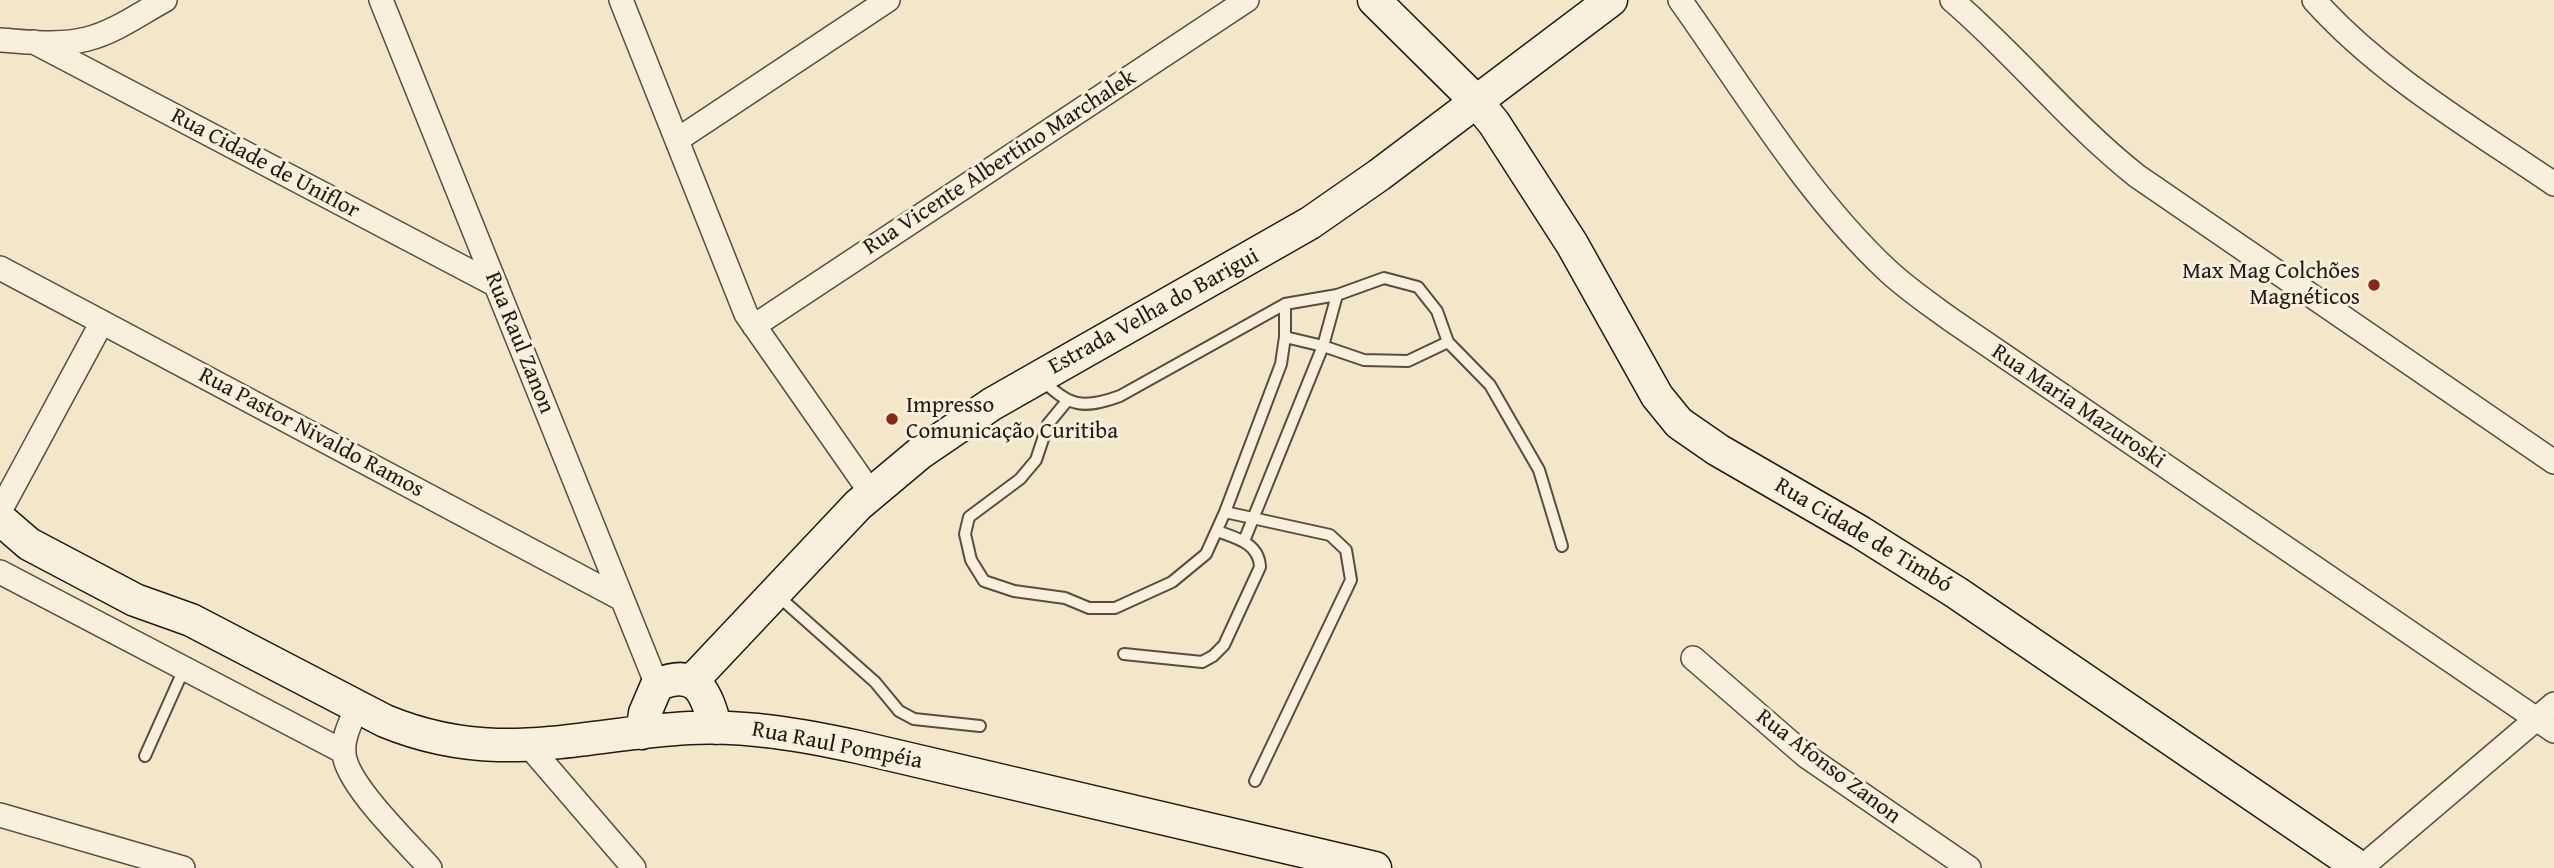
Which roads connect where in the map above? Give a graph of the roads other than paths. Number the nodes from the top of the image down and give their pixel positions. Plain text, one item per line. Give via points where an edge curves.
1 (165, 0) edge
2 (381, 0) edge
3 (621, 0) edge
4 (888, 0) edge
5 (1247, 0) edge
6 (1374, 0) edge
7 (1611, 0) edge
8 (1680, 0) edge
9 (1952, 0) edge
10 (2314, 0) edge
11 (0, 40) edge
12 (34, 42) junction
13 (1476, 102) junction
14 (677, 140) junction
15 (2554, 184) edge
16 (0, 268) edge
17 (496, 285) junction
18 (1336, 295) junction
19 (1285, 304) junction
20 (102, 322) junction
21 (754, 326) junction
22 (1286, 337) junction
23 (1448, 342) junction
24 (1323, 346) junction
25 (1039, 377) junction
26 (1067, 401) junction
27 (2554, 462) edge
28 (871, 493) junction
29 (0, 511) edge
30 (1225, 512) junction
31 (0, 518) edge
32 (1253, 518) junction
33 (1217, 531) junction
34 (1244, 541) junction
35 (1562, 546) dead end
36 (0, 572) edge
37 (774, 593) junction
38 (622, 599) junction
39 (1124, 654) dead end
40 (1693, 658) dead end
41 (184, 669) junction
42 (692, 681) junction
43 (657, 685) junction
44 (357, 707) junction
45 (2548, 718) edge
46 (980, 726) dead end
47 (716, 728) junction
48 (642, 733) junction
49 (529, 746) junction
50 (344, 752) junction
51 (145, 756) dead end
52 (1255, 781) dead end
53 (0, 815) edge
54 (183, 868) edge
55 (430, 868) edge
56 (634, 868) edge
57 (1375, 868) edge
58 (1969, 868) edge
59 (2361, 868) edge

1 - 12 street via 87,39
2 - 17 street, Rua Raul Zanon
3 - 14 street
4 - 14 street
5 - 21 street, Rua Vicente Albertino Marchalek
6 - 13 main road, Rua Cidade de Timbó
7 - 13 main road, Estrada Velha do Barigui
8 - 45 street, Rua Maria Mazuroski via 1802,171 1888,271 1950,319
9 - 27 street via 2003,46 2083,132 2137,176
10 - 15 street via 2391,71
11 - 12 street
12 - 17 street, Rua Cidade de Uniflor
13 - 25 main road, Estrada Velha do Barigui via 1310,223
13 - 59 main road, Rua Cidade de Timbó via 1512,149 1657,396 1679,423 1957,593
14 - 21 street
16 - 20 street, Rua Pastor Nivaldo Ramos
17 - 38 street, Rua Raul Zanon
18 - 19 lane
18 - 23 lane via 1384,278 1418,287 1437,311
18 - 24 lane
19 - 22 lane
19 - 26 lane via 1119,396 1099,403
20 - 29 street
20 - 38 street, Rua Pastor Nivaldo Ramos
21 - 28 street
22 - 24 lane
22 - 30 lane via 1281,364
23 - 24 lane via 1408,360 1364,360
23 - 35 lane via 1490,385 1539,470
24 - 32 lane
25 - 26 lane
25 - 28 main road, Estrada Velha do Barigui via 950,431
26 - 33 lane via 1048,424 1036,460 1020,479 969,517 965,534 971,560 984,581 1014,591 1065,598 1089,608 1115,608 1172,582 1206,554
28 - 37 main road, Estrada Velha do Barigui
30 - 32 lane
30 - 33 lane
31 - 44 main road, Rua Raul Pompéia via 29,544 135,600 191,620
32 - 34 lane
32 - 52 lane via 1330,534 1346,550 1351,580
33 - 34 lane
34 - 39 lane via 1257,551 1260,567 1224,645 1213,656 1202,662
36 - 41 street
37 - 42 main road, Estrada Velha do Barigui
37 - 46 lane via 876,682 899,711 914,719
38 - 43 street, Rua Raul Zanon
40 - 58 street, Rua Afonso Zanon via 1806,756
41 - 50 street
41 - 51 lane
42 - 43 main road via 676,679
42 - 47 main road via 707,699
43 - 48 main road
44 - 49 main road, Rua Raul Pompéia via 412,732 441,739 472,745
44 - 50 street
45 - 59 street
47 - 48 main road, Rua Raul Pompéia
47 - 57 main road, Rua Raul Pompéia via 774,732 858,747
48 - 49 main road, Rua Raul Pompéia
49 - 56 street
50 - 55 street via 351,776
53 - 54 street

